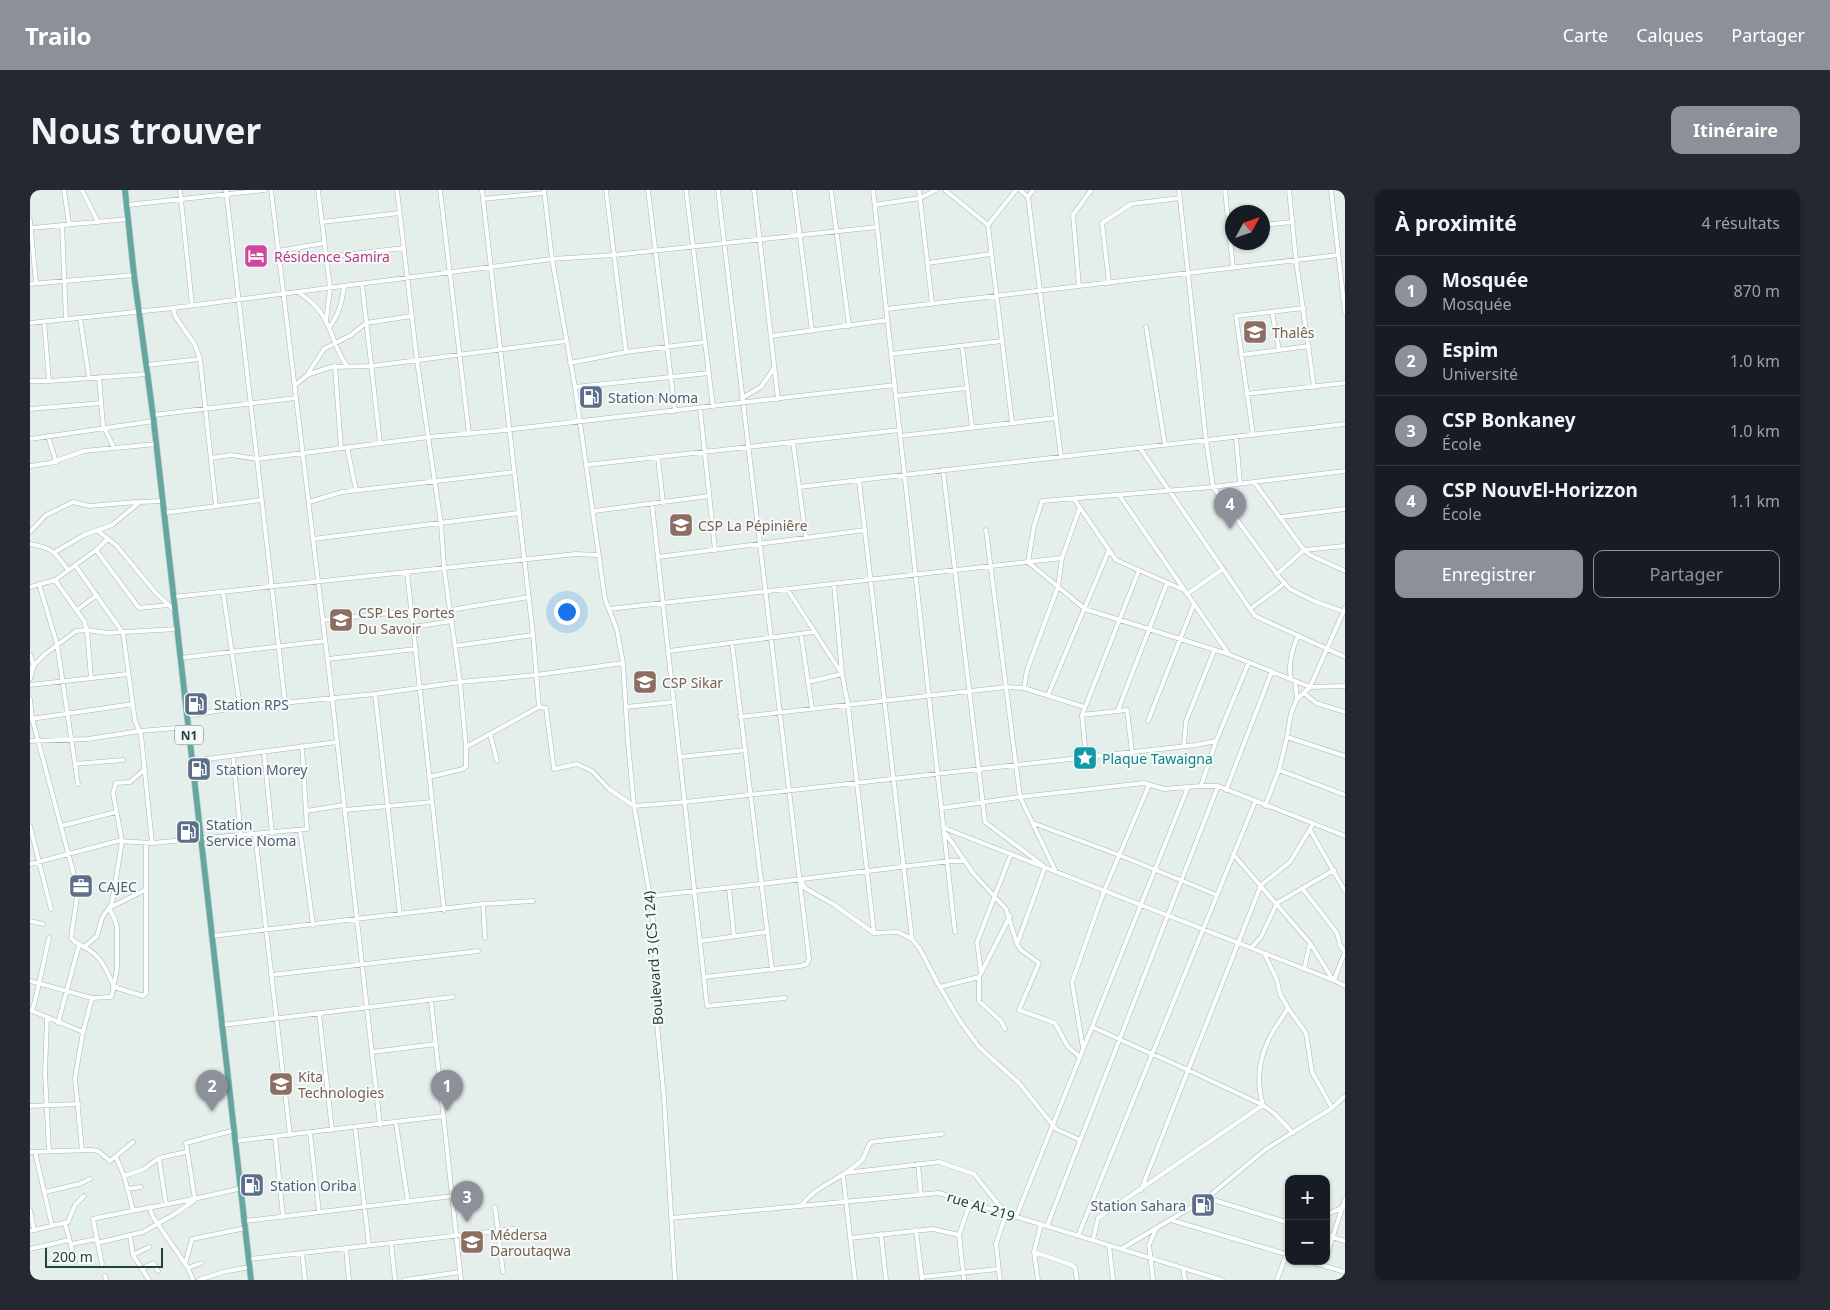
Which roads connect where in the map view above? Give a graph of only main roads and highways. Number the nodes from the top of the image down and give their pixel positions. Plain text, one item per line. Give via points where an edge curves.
1 (126, 190) edge
2 (251, 1280) edge

1 - 2 main road, N1

